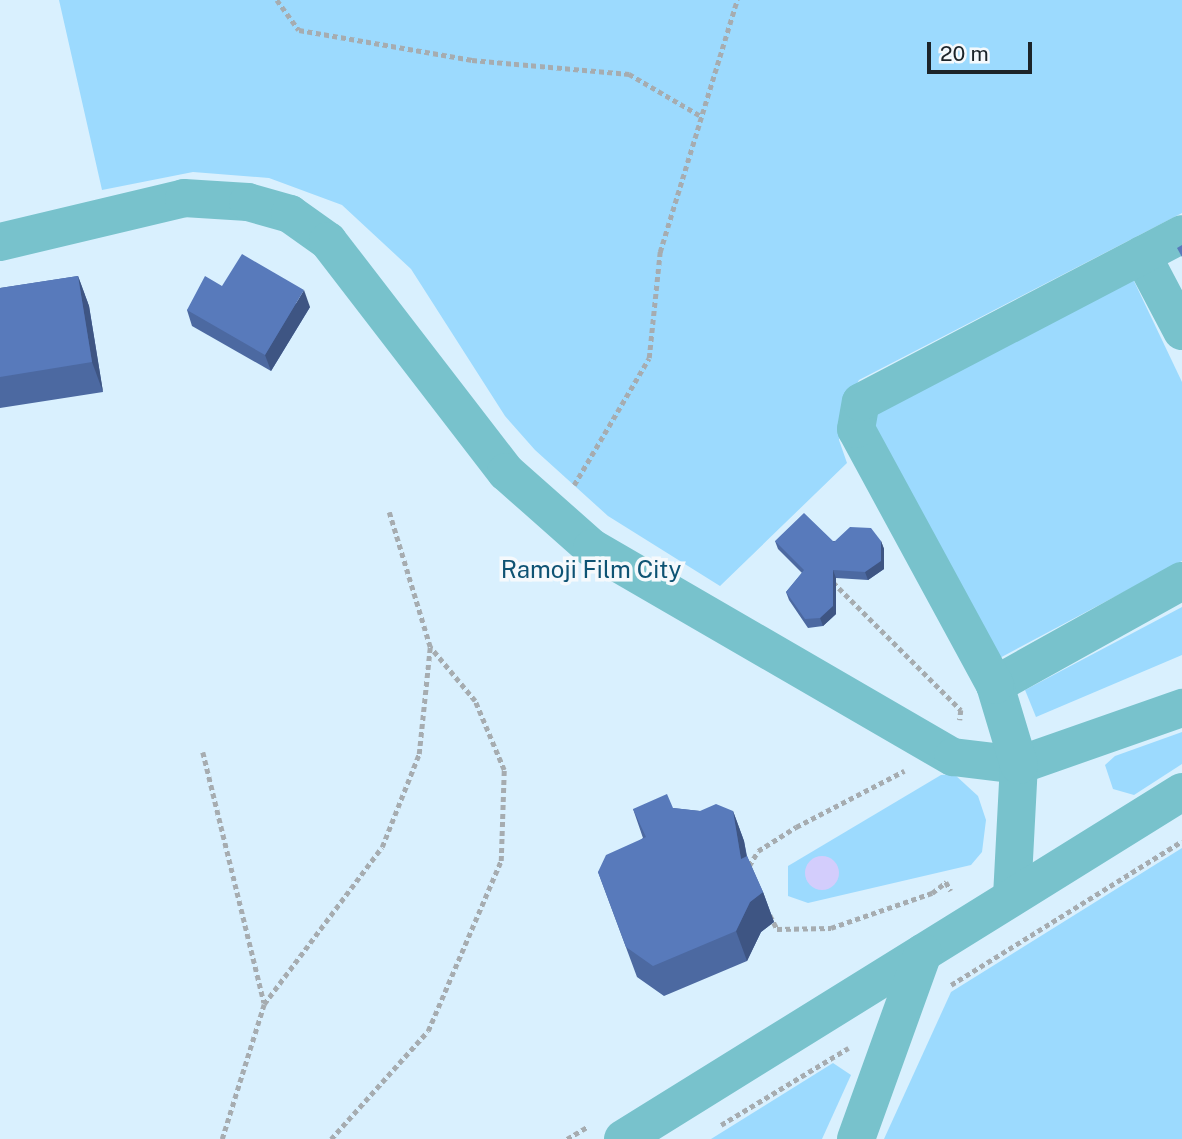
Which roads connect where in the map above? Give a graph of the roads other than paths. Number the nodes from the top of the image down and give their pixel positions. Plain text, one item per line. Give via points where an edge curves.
1 (1182, 234) edge
2 (0, 242) edge
3 (1142, 255) junction
4 (1182, 331) edge
5 (1182, 581) edge
6 (995, 685) junction
7 (1182, 708) edge
8 (1018, 765) junction
9 (1182, 793) edge
10 (1012, 897) junction
11 (923, 953) junction
12 (607, 1132) edge
13 (856, 1139) edge

1 - 3 lane
2 - 8 lane via 184,198 248,202 290,214 328,242 506,472 592,548 953,757
3 - 4 lane
3 - 6 lane via 861,401 856,429
5 - 6 lane
6 - 8 lane
7 - 8 lane
8 - 10 lane
9 - 10 lane
10 - 11 lane
11 - 12 lane
11 - 13 lane

